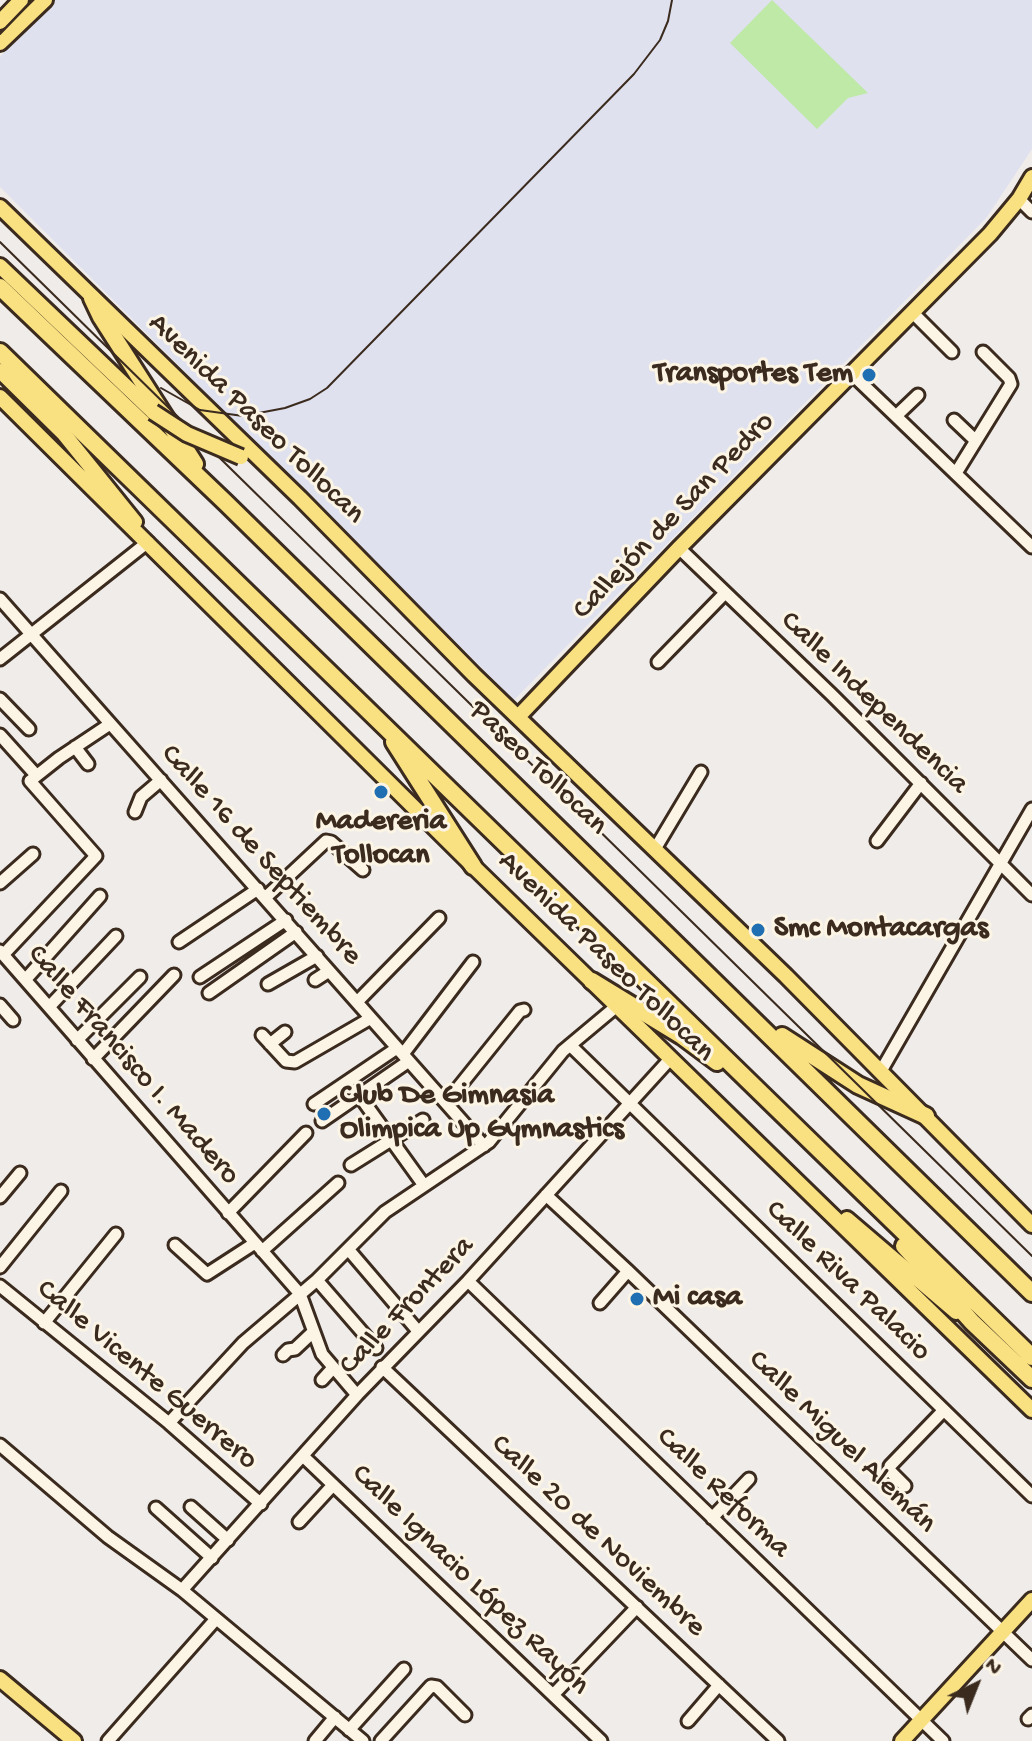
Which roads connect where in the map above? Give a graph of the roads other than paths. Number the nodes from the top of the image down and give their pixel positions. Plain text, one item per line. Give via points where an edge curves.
1 (21, 0) edge
2 (45, 0) edge
3 (0, 22) edge
4 (0, 43) edge
5 (1032, 177) edge
6 (1019, 199) junction
7 (0, 207) edge
8 (1032, 212) edge
9 (0, 266) edge
10 (0, 287) edge
11 (92, 298) junction
12 (913, 313) junction
13 (0, 352) edge
14 (952, 352) dead end
15 (983, 352) dead end
16 (0, 371) edge
17 (852, 374) junction
18 (918, 395) dead end
19 (0, 397) edge
20 (896, 416) junction
21 (954, 420) dead end
22 (976, 441) junction
23 (956, 473) junction
24 (226, 503) junction
25 (148, 542) junction
26 (1032, 547) edge
27 (679, 548) junction
28 (725, 593) junction
29 (0, 599) edge
30 (32, 634) junction
31 (0, 659) edge
32 (658, 662) dead end
33 (0, 699) edge
34 (507, 706) junction
35 (518, 717) junction
36 (380, 720) junction
37 (110, 724) junction
38 (29, 729) dead end
39 (0, 735) edge
40 (75, 747) junction
41 (88, 764) dead end
42 (701, 772) dead end
43 (36, 775) junction
44 (161, 780) junction
45 (921, 783) junction
46 (1032, 809) edge
47 (135, 812) dead end
48 (877, 841) dead end
49 (655, 849) junction
50 (33, 854) dead end
51 (1000, 863) junction
52 (473, 866) junction
53 (363, 870) dead end
54 (0, 883) edge
55 (262, 893) junction
56 (1032, 895) edge
57 (100, 896) dead end
58 (439, 918) dead end
59 (286, 920) junction
60 (296, 932) junction
61 (116, 936) dead end
62 (179, 942) dead end
63 (678, 946) junction
64 (2, 953) edge
65 (317, 956) junction
66 (473, 962) dead end
67 (329, 971) junction
68 (174, 975) dead end
69 (140, 977) dead end
70 (200, 977) dead end
71 (26, 979) junction
72 (315, 980) dead end
73 (592, 981) junction
74 (268, 984) dead end
75 (209, 993) dead end
76 (357, 1002) junction
77 (0, 1005) edge
78 (618, 1005) junction
79 (50, 1006) junction
80 (524, 1010) dead end
81 (371, 1018) junction
82 (13, 1020) dead end
83 (285, 1032) dead end
84 (77, 1040) junction
85 (570, 1045) junction
86 (403, 1054) junction
87 (671, 1058) junction
88 (93, 1059) junction
89 (881, 1071) junction
90 (758, 1090) junction
91 (359, 1095) junction
92 (446, 1103) junction
93 (629, 1103) junction
94 (314, 1104) dead end
95 (926, 1116) junction
96 (423, 1120) dead end
97 (322, 1121) dead end
98 (306, 1133) dead end
99 (390, 1140) junction
100 (484, 1146) junction
101 (351, 1165) dead end
102 (20, 1173) dead end
103 (338, 1183) dead end
104 (423, 1184) junction
105 (801, 1186) junction
106 (859, 1189) junction
107 (61, 1191) dead end
108 (546, 1195) junction
109 (0, 1197) edge
110 (228, 1213) junction
111 (1032, 1225) edge
112 (116, 1234) dead end
113 (175, 1245) dead end
114 (258, 1247) junction
115 (348, 1249) junction
116 (0, 1267) edge
117 (628, 1271) junction
118 (317, 1280) junction
119 (468, 1281) junction
120 (0, 1286) edge
121 (1032, 1293) edge
122 (300, 1294) junction
123 (600, 1303) dead end
124 (972, 1322) junction
125 (44, 1323) junction
126 (418, 1331) junction
127 (313, 1332) junction
128 (376, 1348) dead end
129 (283, 1355) dead end
130 (1032, 1357) edge
131 (382, 1367) junction
132 (332, 1369) junction
133 (1032, 1379) edge
134 (322, 1380) dead end
135 (357, 1395) junction
136 (1031, 1409) edge
137 (944, 1410) junction
138 (169, 1423) junction
139 (0, 1445) edge
140 (304, 1457) junction
141 (749, 1479) dead end
142 (333, 1485) junction
143 (905, 1486) dead end
144 (1032, 1496) edge
145 (261, 1504) junction
146 (191, 1507) dead end
147 (156, 1508) dead end
148 (712, 1518) junction
149 (299, 1522) dead end
150 (228, 1540) junction
151 (212, 1558) junction
152 (182, 1590) junction
153 (1032, 1600) edge
154 (637, 1607) junction
155 (216, 1619) junction
156 (1002, 1631) junction
157 (1032, 1660) edge
158 (404, 1669) dead end
159 (0, 1679) edge
160 (719, 1685) junction
161 (554, 1694) junction
162 (465, 1715) dead end
163 (335, 1717) junction
164 (921, 1720) junction
165 (688, 1721) dead end
166 (349, 1730) junction
167 (74, 1741) edge
168 (108, 1741) edge
169 (315, 1741) edge
170 (363, 1741) edge
171 (381, 1741) edge
172 (601, 1741) edge
173 (778, 1741) edge
174 (902, 1741) edge
175 (943, 1741) edge

1 - 3 main road
2 - 4 main road
5 - 6 main road, Callejón de San Pedro
6 - 8 street
6 - 12 main road, Callejón de San Pedro
7 - 11 main road, Avenida Paseo Tollocan
9 - 34 main road, Avenida Paseo Tollocan, bridge via 153,412 187,434 241,457 268,478 457,666
10 - 24 highway, Paseo Tollocan
11 - 24 highway via 157,406
11 - 34 main road, Avenida Paseo Tollocan
12 - 14 street
12 - 17 main road, Callejón de San Pedro
13 - 36 highway
15 - 22 street via 1011,382
16 - 25 main road, Avenida Paseo Tollocan via 77,449
17 - 20 street
17 - 27 main road, Callejón de San Pedro
18 - 20 street
19 - 25 main road, Avenida Paseo Tollocan
20 - 23 street
21 - 22 street
22 - 23 street
23 - 26 street
24 - 63 highway, Paseo Tollocan
25 - 30 street
25 - 52 main road, Avenida Paseo Tollocan
27 - 28 street, Calle Independencia
27 - 35 main road, Callejón de San Pedro
28 - 32 street
28 - 45 street, Calle Independencia
29 - 30 street, Calle 16 de Septiembre
30 - 31 street
30 - 37 street, Calle 16 de Septiembre
33 - 38 street
34 - 35 main road, Avenida Paseo Tollocan
35 - 49 main road, Avenida Paseo Tollocan
36 - 52 highway
36 - 90 highway
37 - 40 street
37 - 44 street, Calle 16 de Septiembre
39 - 43 street
40 - 41 street
40 - 43 street
42 - 49 street
43 - 64 street via 31,783 96,856
44 - 47 street via 141,797
44 - 55 street, Calle 16 de Septiembre
45 - 48 street
45 - 51 street, Calle Independencia
46 - 51 street
49 - 89 main road, Avenida Paseo Tollocan
50 - 54 street
51 - 56 street, Calle Independencia
51 - 89 street
52 - 73 main road, Avenida Paseo Tollocan
53 - 55 street via 326,841
55 - 59 street, Calle 16 de Septiembre
55 - 62 street
57 - 71 street
58 - 76 street
59 - 60 street, Calle 16 de Septiembre
59 - 70 street
60 - 65 street, Calle 16 de Septiembre
60 - 75 street
61 - 79 street
63 - 95 highway via 807,1054
63 - 121 highway, Paseo Tollocan
64 - 71 street, Calle Francisco I. Madero
65 - 67 street, Calle 16 de Septiembre
65 - 74 street
66 - 86 street
67 - 72 street
67 - 76 street, Calle 16 de Septiembre
68 - 88 street
69 - 84 street
71 - 79 street, Calle Francisco I. Madero
73 - 78 main road, Avenida Paseo Tollocan
73 - 90 highway
76 - 81 street, Calle 16 de Septiembre
77 - 82 street
78 - 85 street
78 - 87 main road, Avenida Paseo Tollocan
79 - 84 street, Calle Francisco I. Madero
80 - 92 street
81 - 83 street via 295,1062 286,1061 266,1040
81 - 86 street, Calle 16 de Septiembre
84 - 88 street, Calle Francisco I. Madero
85 - 93 street, Calle Riva Palacio
85 - 100 street
86 - 91 street
86 - 92 street, Calle 16 de Septiembre
86 - 94 street
87 - 93 street, Calle Frontera
87 - 105 main road, Avenida Paseo Tollocan
88 - 110 street, Calle Francisco I. Madero
89 - 95 main road, Avenida Paseo Tollocan
90 - 106 highway
91 - 97 street
91 - 99 street
92 - 100 street, Calle 16 de Septiembre
93 - 108 street, Calle Frontera
93 - 137 street, Calle Riva Palacio
95 - 111 main road, Avenida Paseo Tollocan
96 - 99 street
98 - 110 street, Calle Francisco I. Madero
99 - 101 street
99 - 104 street
100 - 104 street
102 - 109 street
103 - 114 street
104 - 115 street
105 - 124 main road
105 - 136 main road, Avenida Paseo Tollocan
106 - 124 highway
106 - 130 highway
107 - 116 street
108 - 117 street, Calle Miguel Alemán
108 - 119 street, Calle Frontera
110 - 114 street, Calle Francisco I. Madero
112 - 125 street
113 - 114 street via 210,1274
114 - 122 street, Calle Francisco I. Madero
115 - 118 street
115 - 126 street
117 - 123 street
117 - 156 street, Calle Miguel Alemán
118 - 122 street
118 - 128 street
119 - 126 street, Calle Frontera
119 - 148 street, Calle Reforma
120 - 125 street, Calle Vicente Guerrero
122 - 127 street, Calle Francisco I. Madero
122 - 138 street via 243,1343
124 - 133 highway
125 - 138 street, Calle Vicente Guerrero
126 - 131 street, Calle Frontera
127 - 129 street
127 - 132 street, Calle Francisco I. Madero
131 - 135 street, Calle Frontera
131 - 154 street, Calle 20 de Noviembre
132 - 134 street
132 - 135 street, Calle Francisco I. Madero
135 - 140 street, Calle Frontera
137 - 143 street via 890,1466
137 - 144 street, Calle Riva Palacio
138 - 145 street, Calle Vicente Guerrero
139 - 152 street via 108,1537
140 - 142 street, Calle Ignacio López Rayón
140 - 145 street, Calle Frontera
141 - 148 street
142 - 149 street
142 - 161 street, Calle Ignacio López Rayón
145 - 150 street, Calle Frontera
146 - 150 street
147 - 151 street
148 - 164 street, Calle Reforma
150 - 151 street, Calle Frontera
151 - 152 street, Calle Frontera
152 - 155 street
153 - 156 main road
154 - 160 street, Calle 20 de Noviembre
154 - 161 street
155 - 163 street
155 - 168 street
156 - 157 street, Calle Miguel Alemán
156 - 164 main road
158 - 166 street
159 - 167 main road
160 - 165 street
160 - 173 street, Calle 20 de Noviembre
161 - 172 street, Calle Ignacio López Rayón
162 - 171 street via 431,1686
163 - 166 street
163 - 169 street
164 - 174 main road
164 - 175 street, Calle Reforma
166 - 170 street

